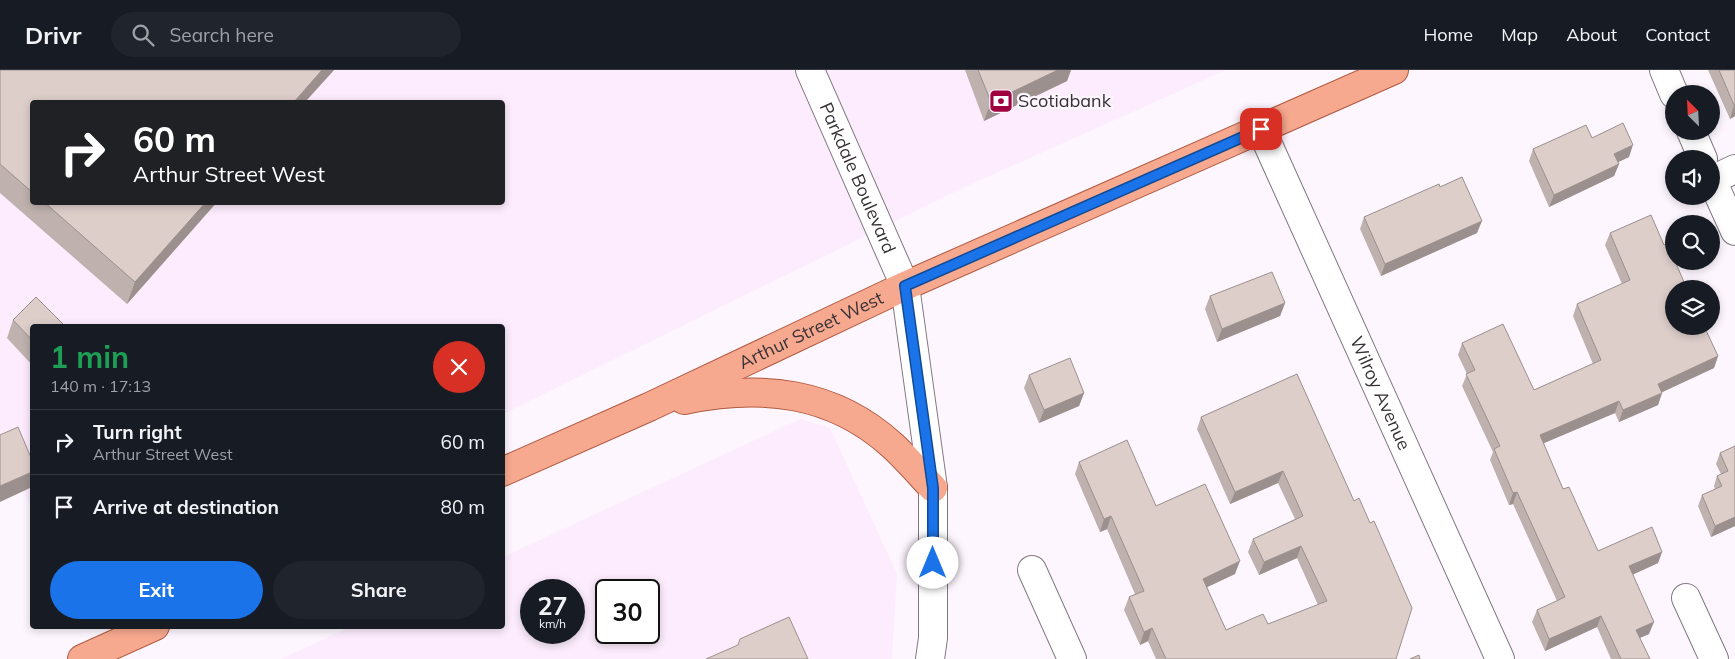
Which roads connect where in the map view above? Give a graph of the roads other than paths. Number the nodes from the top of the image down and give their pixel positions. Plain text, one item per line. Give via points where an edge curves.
1 (810, 70) edge
2 (1394, 70) edge
3 (1664, 70) edge
4 (1670, 85) edge
5 (1261, 129) junction
6 (1720, 186) edge
7 (1735, 231) edge
8 (905, 286) junction
9 (648, 407) junction
10 (505, 471) edge
11 (933, 488) junction
12 (1032, 570) dead end
13 (1686, 598) dead end
14 (148, 629) edge
15 (82, 659) edge
16 (930, 659) edge
17 (1072, 659) edge
18 (1500, 659) edge
19 (1714, 659) edge

1 - 8 street, Parkdale Boulevard
2 - 5 main road, Arthur Street West
3 - 4 street
5 - 8 main road, Arthur Street West
5 - 18 street, Wilroy Avenue
6 - 7 street
8 - 9 main road, Arthur Street West
8 - 11 street, Parkdale Boulevard
9 - 10 main road, Arthur Street West
9 - 11 main road via 709,395 752,392 804,396 851,416 886,440
11 - 16 street, Parkdale Boulevard via 933,638
12 - 17 street
13 - 19 street
14 - 15 main road

